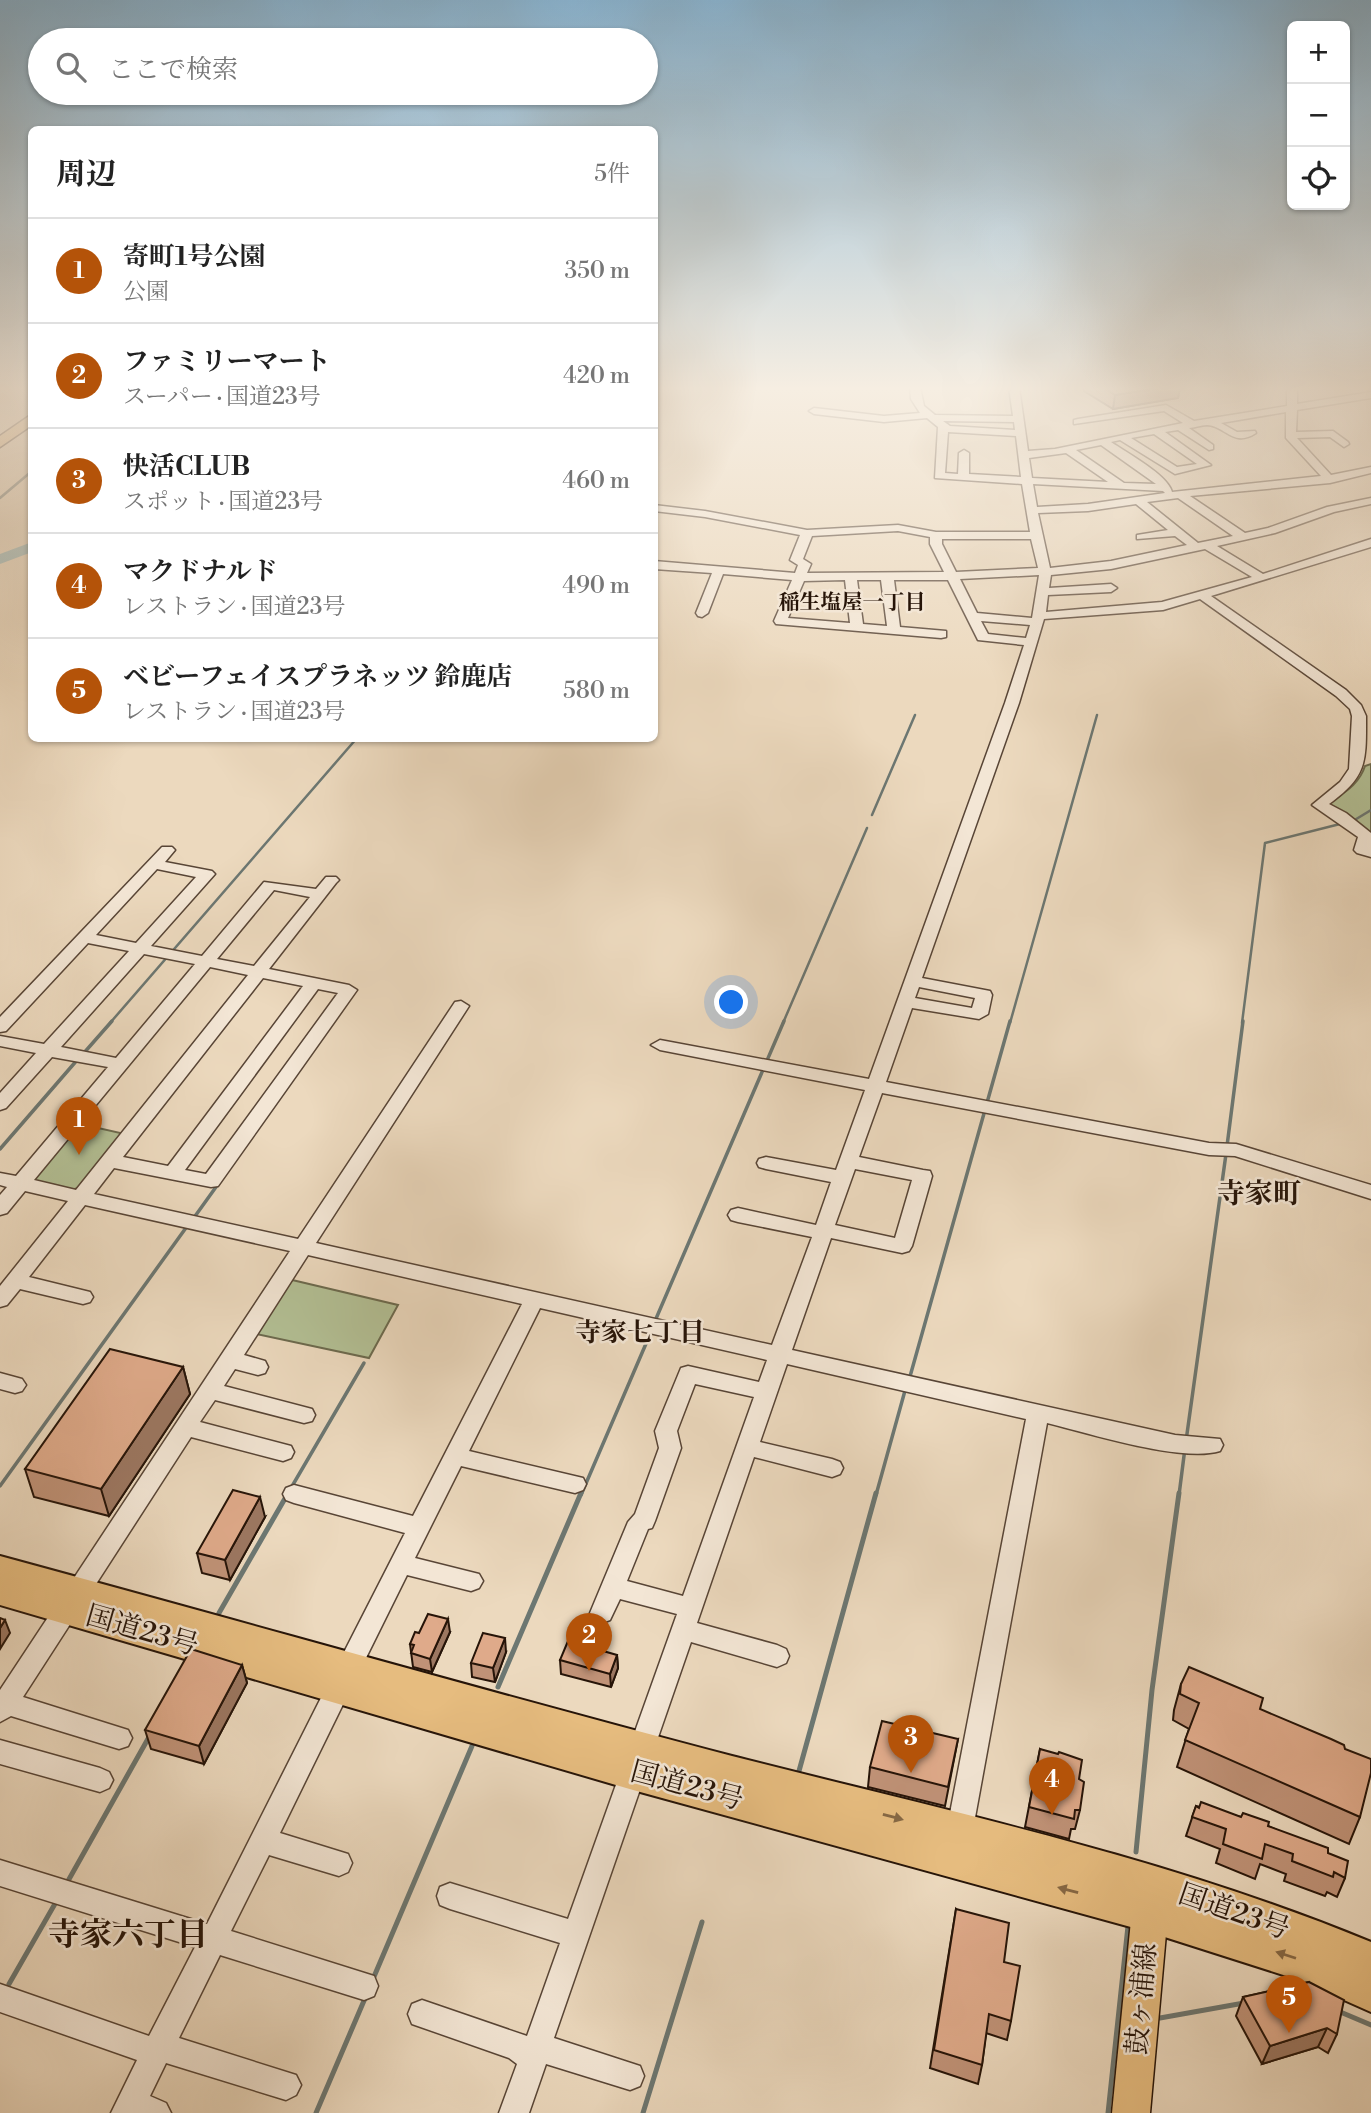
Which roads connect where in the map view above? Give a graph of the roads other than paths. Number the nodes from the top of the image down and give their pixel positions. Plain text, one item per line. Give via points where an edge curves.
1 (1029, 486) edge
2 (1115, 486) edge
3 (1122, 486) joint
4 (1161, 486) edge
5 (1276, 486) edge
6 (1309, 486) edge
7 (1163, 488) junction
8 (1178, 494) junction
9 (1371, 501) edge
10 (1139, 502) junction
11 (1355, 504) junction
12 (658, 508) edge
13 (1334, 509) junction
14 (1032, 510) junction
15 (1371, 511) edge
16 (807, 533) junction
17 (1177, 533) junction
18 (936, 535) junction
19 (1035, 536) junction
20 (1141, 537) dead end
21 (1243, 537) junction
22 (1371, 543) edge
23 (1202, 546) junction
24 (662, 563) edge
25 (719, 570) junction
26 (1045, 571) junction
27 (850, 576) junction
28 (887, 576) junction
29 (953, 576) junction
30 (800, 577) junction
31 (1262, 578) junction
32 (1111, 588) dead end
33 (1044, 592) junction
34 (1203, 596) junction
35 (702, 613) dead end
36 (975, 617) junction
37 (1038, 619) junction
38 (857, 628) junction
39 (894, 631) junction
40 (941, 634) dead end
41 (1031, 642) junction
42 (167, 850) dead end
43 (1371, 852) edge
44 (152, 864) junction
45 (331, 880) dead end
46 (320, 894) junction
47 (84, 937) junction
48 (140, 949) junction
49 (206, 962) junction
50 (258, 972) junction
51 (914, 982) junction
52 (314, 983) junction
53 (906, 1002) junction
54 (461, 1006) dead end
55 (0, 1027) edge
56 (0, 1041) edge
57 (660, 1045) dead end
58 (48, 1050) junction
59 (120, 1064) junction
60 (875, 1085) junction
61 (0, 1104) edge
62 (110, 1161) junction
63 (766, 1163) dead end
64 (846, 1169) junction
65 (172, 1174) junction
66 (0, 1179) edge
67 (20, 1183) junction
68 (1371, 1192) edge
69 (82, 1197) junction
70 (0, 1208) edge
71 (738, 1215) dead end
72 (824, 1232) junction
73 (303, 1247) junction
74 (16, 1281) junction
75 (83, 1297) dead end
76 (535, 1298) junction
77 (0, 1300) edge
78 (780, 1353) junction
79 (231, 1360) junction
80 (258, 1367) dead end
81 (211, 1391) junction
82 (767, 1392) junction
83 (1038, 1414) junction
84 (304, 1415) dead end
85 (185, 1427) junction
86 (1193, 1445) dead end
87 (747, 1447) junction
88 (283, 1452) dead end
89 (454, 1456) junction
90 (832, 1468) dead end
91 (575, 1484) dead end
92 (294, 1494) dead end
93 (418, 1527) junction
94 (400, 1564) junction
95 (0, 1571) edge
96 (471, 1581) dead end
97 (613, 1587) junction
98 (0, 1590) edge
99 (72, 1601) junction
100 (602, 1613) dead end
101 (687, 1619) junction
102 (777, 1656) dead end
103 (344, 1677) junction
104 (3, 1707) edge
105 (118, 1738) dead end
106 (0, 1752) edge
107 (637, 1761) junction
108 (100, 1780) dead end
109 (960, 1834) junction
110 (264, 1841) junction
111 (339, 1863) dead end
112 (0, 1873) edge
113 (450, 1896) dead end
114 (1151, 1898) junction
115 (578, 1935) junction
116 (212, 1940) junction
117 (1371, 1963) edge
118 (365, 1986) dead end
119 (1371, 1991) edge
120 (0, 1998) edge
121 (422, 2014) dead end
122 (157, 2049) junction
123 (535, 2052) junction
124 (630, 2076) dead end
125 (286, 2085) dead end
126 (137, 2110) edge
127 (514, 2113) edge
128 (1131, 2113) edge

1 - 14 street
2 - 3 street
3 - 7 street
4 - 7 street
5 - 8 street
6 - 13 street
7 - 8 street
8 - 10 street
8 - 21 street
9 - 11 street
10 - 14 street
10 - 17 street
11 - 13 street
11 - 15 street
12 - 16 street
13 - 21 street via 1291,526
14 - 19 street
16 - 18 street via 898,528
16 - 30 street via 796,560 805,564
17 - 20 street
17 - 23 street
18 - 19 street
18 - 29 street
19 - 26 street
21 - 23 street
22 - 31 street
23 - 26 street via 1111,565
23 - 31 street
24 - 25 street
25 - 30 street
25 - 35 street
26 - 29 street
26 - 33 street
27 - 28 street
27 - 30 street
27 - 38 street
28 - 29 street
28 - 39 street
29 - 36 street
30 - 38 street via 780,621
31 - 34 street
32 - 33 street
33 - 37 street
34 - 37 street via 1163,607
34 - 43 street via 1356,708 1357,772 1346,787 1319,805 1366,836 1362,850
36 - 37 street
36 - 41 street via 984,637
37 - 41 street
38 - 39 street
39 - 40 street
41 - 51 street
42 - 44 street
44 - 47 street
44 - 48 street via 207,874
45 - 46 street
46 - 49 street via 270,885
46 - 50 street
47 - 48 street
47 - 55 street
48 - 49 street
48 - 58 street
49 - 50 street
49 - 59 street
50 - 52 street
50 - 62 street
51 - 53 street
51 - 53 street via 984,995 979,1014
52 - 65 street
52 - 65 street via 349,990 211,1181
53 - 60 street
54 - 73 street
56 - 58 street
57 - 60 street
58 - 59 street
58 - 61 street
59 - 67 street
60 - 64 street
60 - 68 street via 1223,1150
62 - 65 street
62 - 69 street
63 - 64 street
64 - 72 street
64 - 72 street via 923,1176 902,1246
66 - 67 street
67 - 69 street
67 - 70 street
69 - 73 street
69 - 74 street
71 - 72 street
72 - 78 street
73 - 76 street
73 - 79 street
74 - 75 street
74 - 77 street
76 - 78 street
76 - 89 street
78 - 82 street
78 - 83 street
79 - 80 street
79 - 81 street
81 - 84 street
81 - 85 street
82 - 87 street
82 - 97 street via 688,1374 666,1431 670,1448 644,1521 639,1522
83 - 86 street
83 - 109 street
85 - 88 street
85 - 99 street
87 - 90 street
87 - 101 street
89 - 91 street
89 - 93 street
92 - 93 street
93 - 94 street
94 - 96 street
94 - 103 street
95 - 99 highway, 国道23号
97 - 100 street
97 - 101 street
98 - 99 highway, 国道23号
99 - 103 highway, 国道23号
99 - 104 street
101 - 102 street
101 - 107 street
103 - 107 highway, 国道23号
103 - 110 street
104 - 105 street
106 - 108 street
107 -> 109 highway, 国道23号
114 -> 107 highway, 国道23号
107 - 115 street
109 - 114 highway, 国道23号
110 - 111 street
110 - 116 street
112 - 116 street
113 - 115 street
114 - 117 highway, 国道23号 via 1319,1941
119 -> 114 highway, 国道23号
114 - 128 main road, 鼓ヶ浦線
115 - 123 street
116 - 118 street
116 - 122 street
120 - 122 street
121 - 123 street
122 - 125 street
122 - 126 street
123 - 124 street
123 - 127 street

